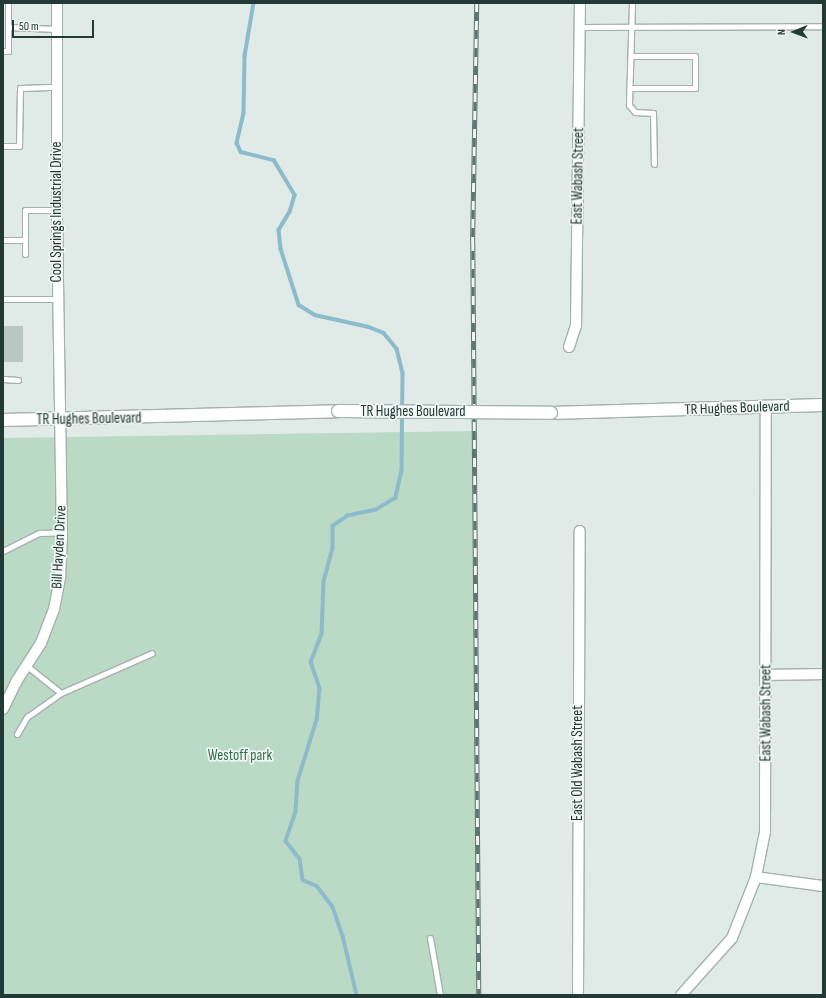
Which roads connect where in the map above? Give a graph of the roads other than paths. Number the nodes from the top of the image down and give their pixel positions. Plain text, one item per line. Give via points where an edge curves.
1 (8, 3) edge
2 (57, 3) edge
3 (580, 3) edge
4 (632, 3) edge
5 (823, 26) edge
6 (8, 27) junction
7 (580, 27) junction
8 (632, 27) junction
9 (57, 29) junction
10 (3, 51) edge
11 (631, 56) junction
12 (57, 87) junction
13 (629, 88) junction
14 (3, 146) edge
15 (654, 164) dead end
16 (57, 210) junction
17 (3, 240) edge
18 (25, 240) junction
19 (25, 254) dead end
20 (3, 299) edge
21 (58, 299) junction
22 (569, 347) dead end
23 (3, 379) edge
24 (18, 380) dead end
25 (823, 405) edge
26 (766, 407) junction
27 (3, 420) edge
28 (60, 420) junction
29 (580, 531) dead end
30 (62, 532) junction
31 (3, 551) edge
32 (152, 653) dead end
33 (26, 666) junction
34 (823, 674) edge
35 (766, 675) junction
36 (61, 693) junction
37 (3, 709) edge
38 (17, 734) dead end
39 (756, 876) junction
40 (823, 886) edge
41 (430, 938) dead end
42 (440, 995) edge
43 (578, 995) edge
44 (681, 995) edge

1 - 6 lane
2 - 9 street, Cool Springs Industrial Drive
3 - 7 street, East Wabash Street
4 - 8 lane
5 - 8 lane
6 - 9 lane
6 - 10 lane via 8,51
7 - 8 lane
7 - 22 street, East Wabash Street via 576,326
8 - 11 lane
9 - 12 street, Cool Springs Industrial Drive
11 - 13 lane
11 - 13 lane via 694,56 695,88
12 - 14 lane via 20,88 19,146
12 - 16 street, Cool Springs Industrial Drive
13 - 15 lane via 632,110 653,113
16 - 18 lane via 25,210
16 - 21 street, Cool Springs Industrial Drive
17 - 18 lane
18 - 19 lane
20 - 21 lane
21 - 28 street, Cool Springs Industrial Drive
23 - 24 lane
25 - 26 main road, TR Hughes Boulevard
26 - 28 main road, TR Hughes Boulevard, bridge via 551,413 338,411
26 - 35 street, East Wabash Street
27 - 28 main road, TR Hughes Boulevard
28 - 30 street, Bill Hayden Drive
29 - 43 street, East Old Wabash Street
30 - 31 lane via 39,533
30 - 33 street, Bill Hayden Drive via 60,577 54,610 41,643
32 - 36 lane
33 - 36 lane
33 - 37 street, Bill Hayden Drive
34 - 35 street
35 - 39 street, East Wabash Street via 765,832
36 - 38 lane via 27,717
39 - 40 street
39 - 44 street, East Wabash Street via 732,938
41 - 42 lane

